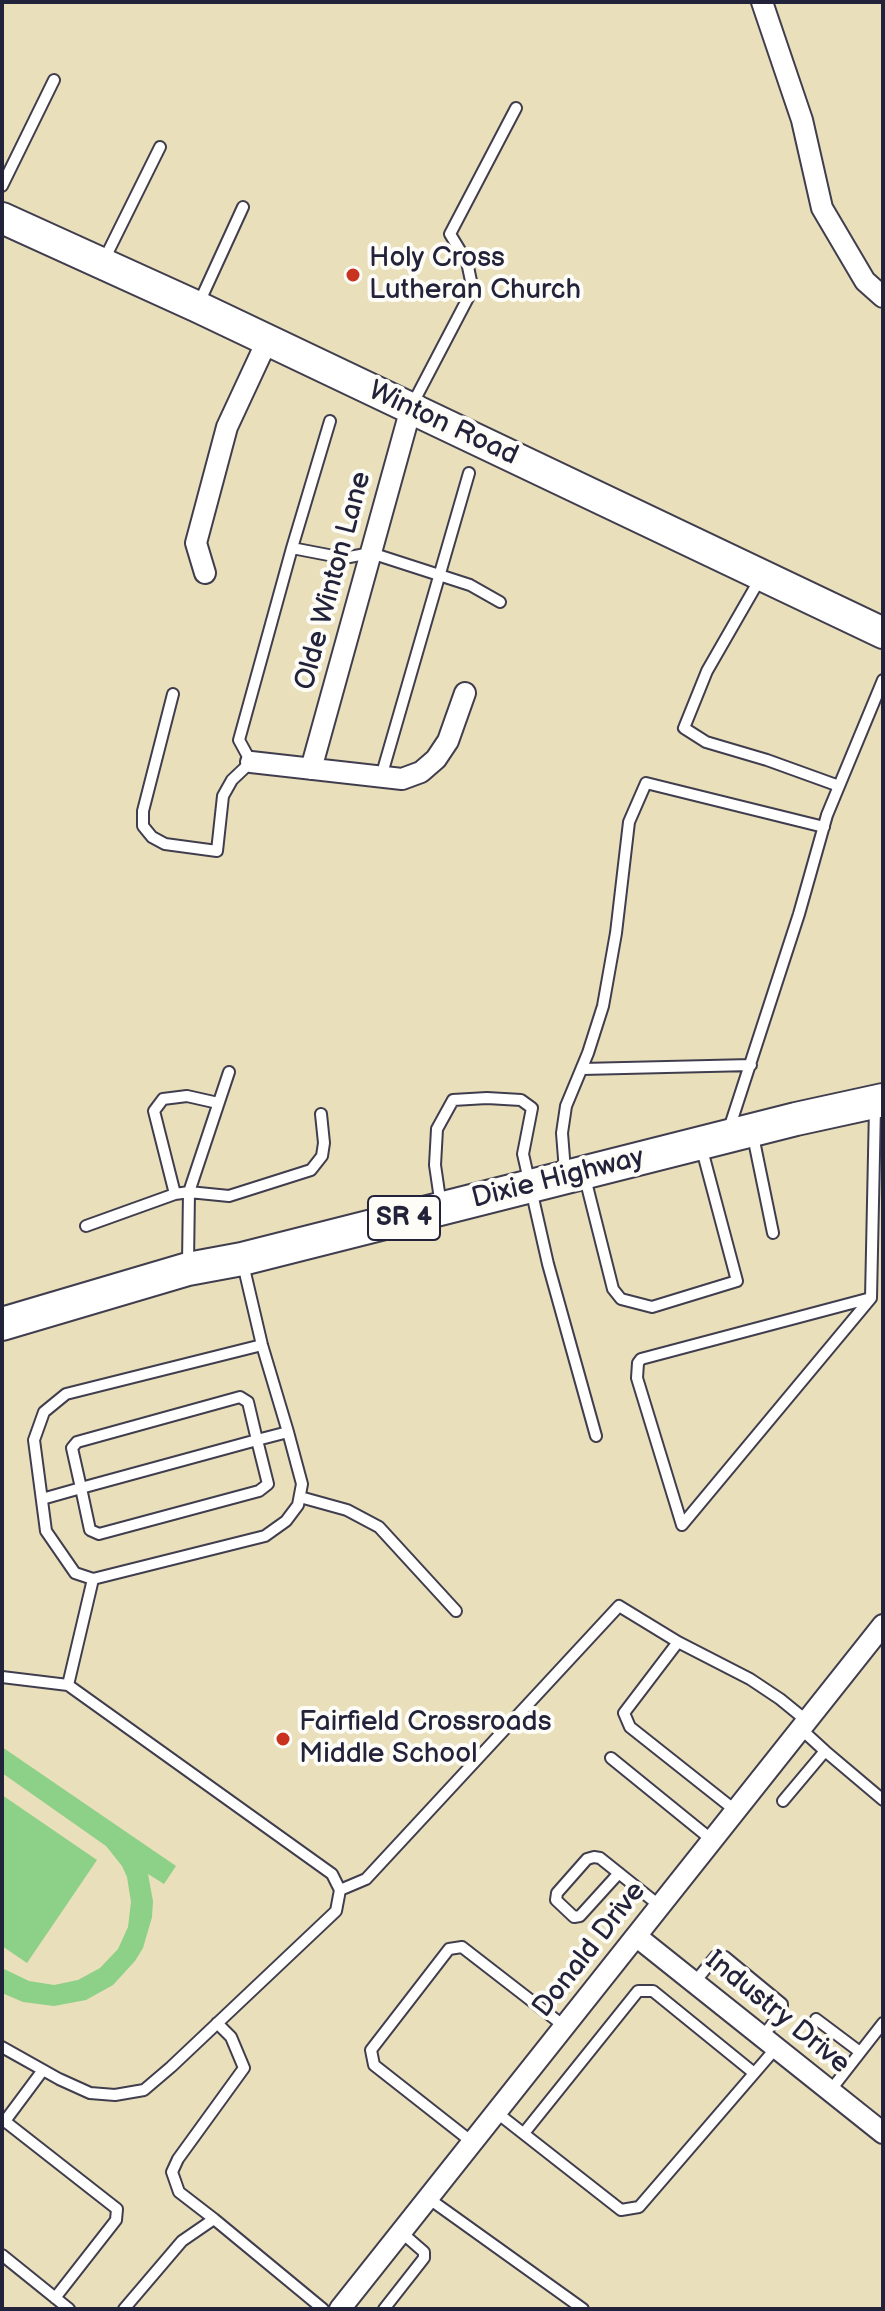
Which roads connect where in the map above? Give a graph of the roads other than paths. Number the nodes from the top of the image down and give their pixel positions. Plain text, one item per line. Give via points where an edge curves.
1 (762, 2) edge
2 (54, 80) dead end
3 (516, 108) dead end
4 (160, 147) dead end
5 (2, 186) edge
6 (243, 207) dead end
7 (2, 218) edge
8 (102, 264) junction
9 (883, 297) edge
10 (198, 307) junction
11 (267, 341) junction
12 (411, 408) junction
13 (330, 421) dead end
14 (469, 473) dead end
15 (292, 548) junction
16 (371, 553) junction
17 (205, 573) dead end
18 (440, 575) junction
19 (762, 575) junction
20 (500, 602) dead end
21 (883, 633) edge
22 (883, 680) edge
23 (465, 693) dead end
24 (173, 694) dead end
25 (251, 762) junction
26 (311, 769) junction
27 (381, 777) junction
28 (839, 786) junction
29 (824, 827) junction
30 (751, 1065) junction
31 (582, 1069) junction
32 (229, 1072) dead end
33 (879, 1100) edge
34 (218, 1103) junction
35 (321, 1114) dead end
36 (727, 1136) junction
37 (575, 1175) junction
38 (530, 1186) junction
39 (189, 1192) junction
40 (175, 1194) junction
41 (442, 1209) junction
42 (86, 1226) dead end
43 (773, 1233) dead end
44 (242, 1259) junction
45 (188, 1269) junction
46 (871, 1298) junction
47 (2, 1324) edge
48 (262, 1345) junction
49 (288, 1432) junction
50 (596, 1436) dead end
51 (257, 1440) junction
52 (81, 1488) junction
53 (300, 1497) junction
54 (42, 1499) junction
55 (93, 1579) junction
56 (456, 1611) dead end
57 (883, 1625) edge
58 (678, 1642) junction
59 (2, 1677) edge
60 (68, 1685) junction
61 (804, 1725) junction
62 (825, 1751) junction
63 (611, 1758) dead end
64 (883, 1800) edge
65 (783, 1801) dead end
66 (736, 1811) junction
67 (712, 1840) junction
68 (619, 1873) junction
69 (340, 1890) junction
70 (660, 1906) junction
71 (636, 1936) junction
72 (694, 1983) junction
73 (816, 2019) dead end
74 (217, 2023) junction
75 (883, 2023) edge
76 (564, 2026) junction
77 (769, 2042) junction
78 (2, 2047) edge
79 (860, 2052) junction
80 (43, 2070) junction
81 (754, 2073) junction
82 (830, 2091) junction
83 (496, 2112) junction
84 (3, 2120) edge
85 (524, 2133) junction
86 (883, 2133) edge
87 (472, 2142) junction
88 (428, 2198) junction
89 (214, 2219) junction
90 (401, 2232) junction
91 (2, 2255) edge
92 (55, 2298) junction
93 (69, 2309) edge
94 (124, 2309) edge
95 (337, 2309) edge
96 (384, 2309) edge
97 (583, 2309) edge

1 - 9 street via 802,120 822,208 865,281
2 - 5 lane
3 - 12 lane via 450,234 467,262 468,298
4 - 8 lane
6 - 10 lane
7 - 8 street, Winton Road
8 - 10 street, Winton Road
10 - 11 street, Winton Road
11 - 12 street, Winton Road
11 - 17 street via 227,427 196,543
12 - 16 street, Olde Winton Lane
12 - 19 street, Winton Road
13 - 15 lane
14 - 18 lane
15 - 16 lane via 344,558
15 - 25 lane via 239,740
16 - 18 lane
16 - 26 street, Olde Winton Lane
18 - 20 lane
18 - 27 lane
19 - 21 street, Winton Road
19 - 28 lane via 707,671 684,728 706,742
22 - 28 lane
23 - 27 street via 436,759 402,779
24 - 25 lane via 143,811 143,826 152,837 165,844 217,851 223,796
25 - 26 street
26 - 27 street
28 - 29 lane
29 - 30 lane
29 - 31 lane via 646,783 629,822 603,1006
30 - 31 lane
30 - 36 lane
31 - 37 lane via 566,1106 562,1133
32 - 34 lane
33 - 36 main road, Dixie Highway / SR 4
33 - 46 lane
34 - 39 lane
34 - 40 lane via 187,1096 163,1099 154,1111
35 - 39 lane via 322,1156 311,1170 229,1196
36 - 37 main road, Dixie Highway / SR 4
36 - 37 lane via 737,1281 652,1307 621,1299 613,1289 598,1230
36 - 43 lane
37 - 38 main road, Dixie Highway / SR 4
38 - 41 main road, Dixie Highway / SR 4
38 - 41 lane via 523,1154 532,1108 521,1100 453,1100 437,1129 435,1165
38 - 50 lane
39 - 40 lane
39 - 45 lane
40 - 42 lane
41 - 44 main road, Dixie Highway / SR 4
44 - 45 main road, Dixie Highway / SR 4
44 - 48 lane
45 - 47 main road, Dixie Highway / SR 4
46 - 46 lane via 702,1501 682,1525 637,1378 641,1359
48 - 49 lane
48 - 54 lane via 66,1394 44,1412 34,1440
49 - 51 lane
49 - 53 lane via 302,1484
51 - 52 lane
51 - 52 lane via 248,1402 240,1397 77,1442 72,1448
51 - 52 lane via 268,1484 259,1491 99,1534 90,1530
52 - 54 lane
53 - 55 lane via 286,1521 265,1536
53 - 56 lane via 347,1510 379,1527
54 - 55 lane via 46,1531 75,1573
55 - 60 lane
57 - 61 street, Donald Drive
58 - 61 lane via 750,1679 780,1699
58 - 66 lane via 624,1713 630,1727
58 - 69 lane via 619,1606 366,1879
59 - 60 lane
60 - 69 lane via 332,1874
61 - 62 lane
61 - 66 street, Donald Drive
62 - 64 lane
62 - 65 lane
63 - 67 lane
66 - 67 street, Donald Drive
67 - 70 street, Donald Drive
68 - 68 lane via 600,1858 587,1859 556,1900 574,1917 580,1916
68 - 70 lane
69 - 74 lane via 336,1911
70 - 71 street, Donald Drive
71 - 72 street, Industry Drive
71 - 76 street, Donald Drive
72 - 77 street, Industry Drive
72 - 77 lane via 716,1956 725,1957 782,2004
73 - 79 lane
74 - 80 lane via 144,2090 90,2093
74 - 89 lane via 231,2037 244,2068 172,2172 179,2192
75 - 79 lane
76 - 83 street, Donald Drive
76 - 87 lane via 462,1947 449,1949 371,2050 374,2065
77 - 81 lane
77 - 82 street, Industry Drive
78 - 80 lane
79 - 82 lane
80 - 84 lane
81 - 85 lane via 639,2207 621,2210
81 - 85 lane via 653,1991 638,1991
82 - 86 street, Industry Drive
83 - 85 lane
83 - 87 street, Donald Drive
84 - 92 lane via 117,2209 116,2220
87 - 88 street, Donald Drive
88 - 90 street, Donald Drive
88 - 97 lane
89 - 94 lane via 182,2241
89 - 95 lane
90 - 95 street, Donald Drive
90 - 96 lane via 424,2258
91 - 92 lane
92 - 93 lane

